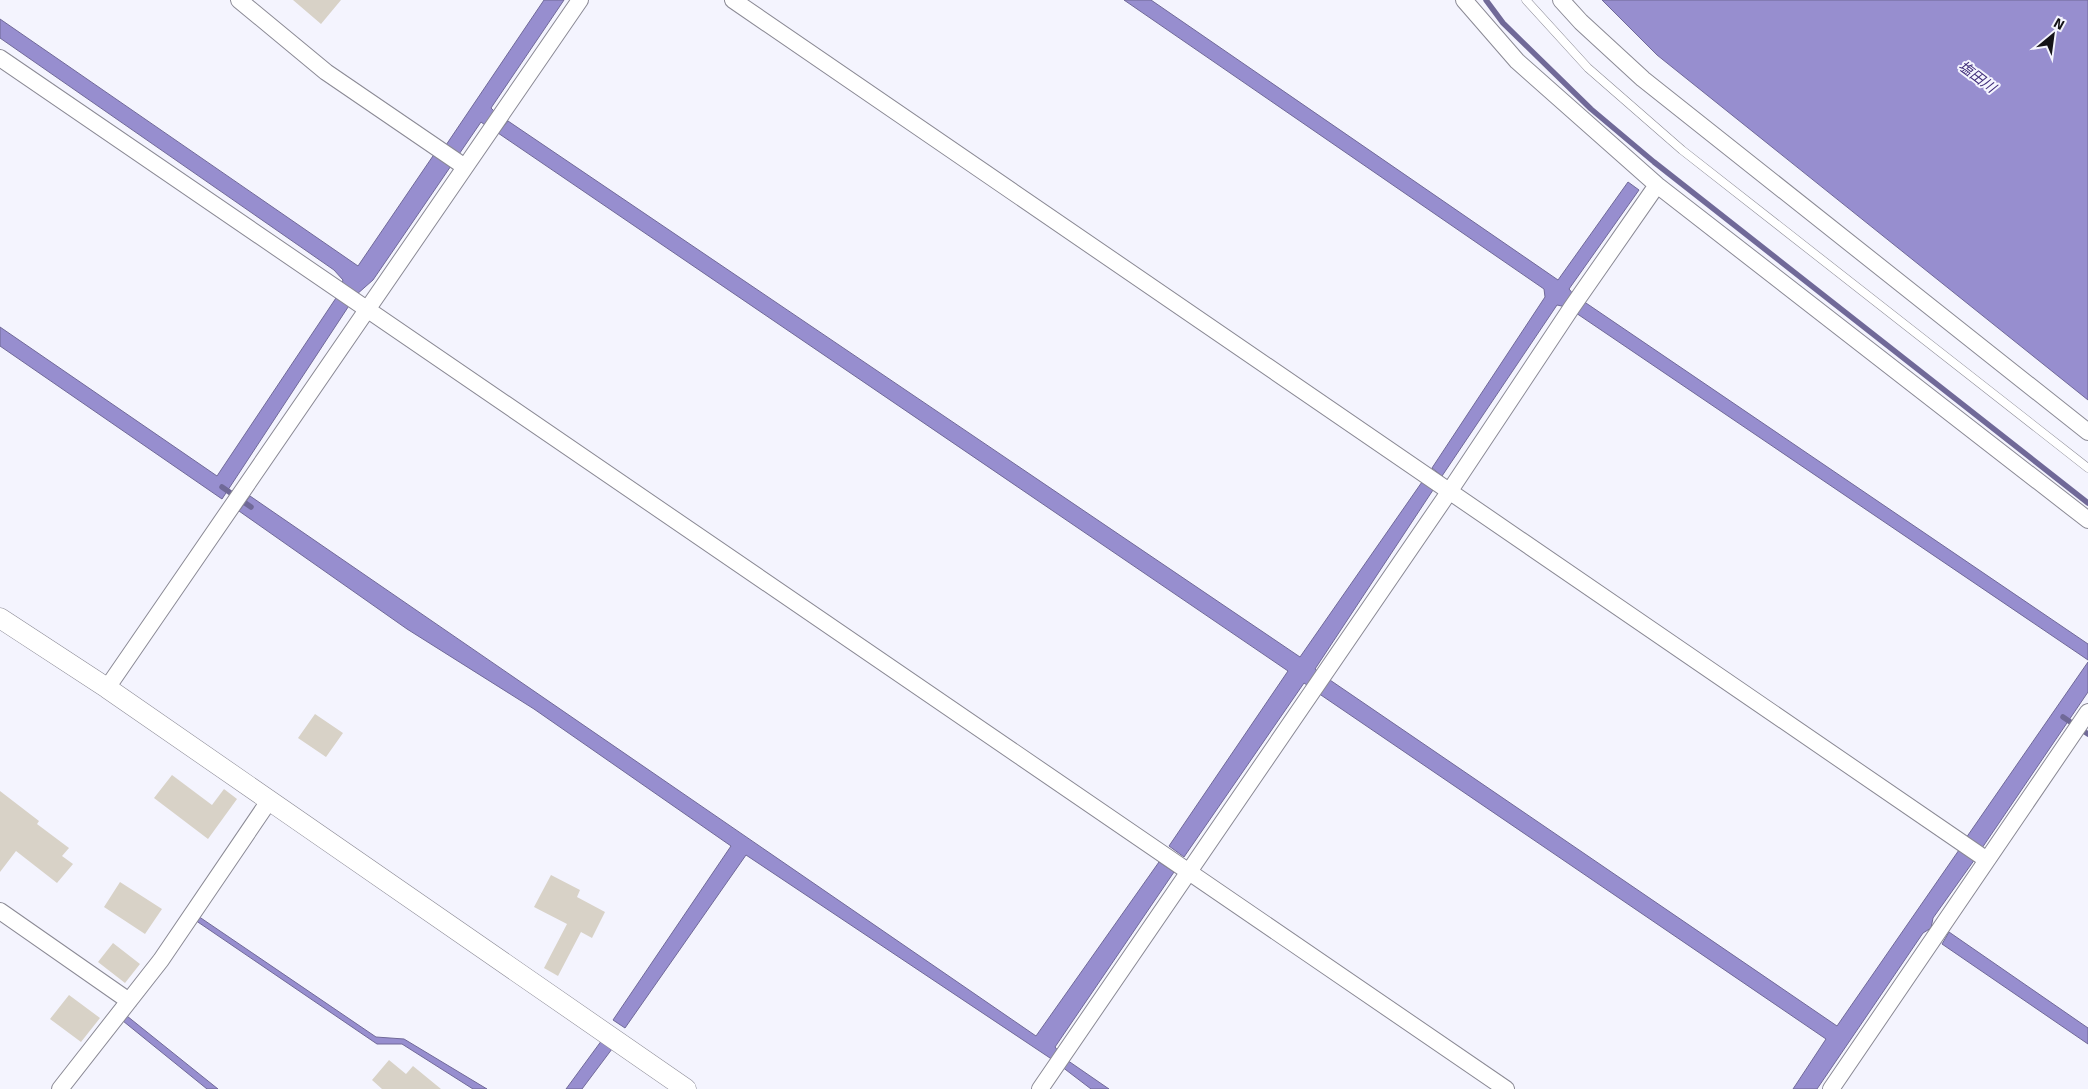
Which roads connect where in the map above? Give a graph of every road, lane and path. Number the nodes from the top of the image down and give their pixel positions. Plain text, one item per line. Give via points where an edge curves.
1 (239, 0) edge
2 (580, 0) edge
3 (733, 0) edge
4 (1464, 0) edge
5 (1526, 0) edge
6 (1560, 0) edge
7 (0, 58) edge
8 (462, 164) junction
9 (1657, 185) junction
10 (361, 306) junction
11 (2088, 432) edge
12 (2088, 468) edge
13 (1449, 492) junction
14 (2088, 520) edge
15 (0, 618) edge
16 (107, 688) junction
17 (2081, 723) edge
18 (269, 801) junction
19 (1976, 853) junction
20 (1177, 863) junction
21 (0, 911) edge
22 (129, 1001) junction
23 (60, 1089) edge
24 (686, 1089) edge
25 (1040, 1089) edge
26 (1506, 1089) edge
27 (1831, 1089) edge

1 - 8 street via 326,72
2 - 8 street
3 - 13 street
4 - 9 street via 1516,60
5 - 12 lane via 1588,68 1682,150
6 - 11 street via 1643,79
7 - 10 street
8 - 10 street
9 - 13 street
9 - 14 street
10 - 16 street via 238,498
10 - 20 street
13 - 19 street
13 - 20 street via 1319,681
15 - 16 street
16 - 18 street
17 - 19 street
18 - 22 street via 161,960
18 - 24 street
19 - 27 street via 1937,933
20 - 25 street
20 - 26 street
21 - 22 street
22 - 23 street

